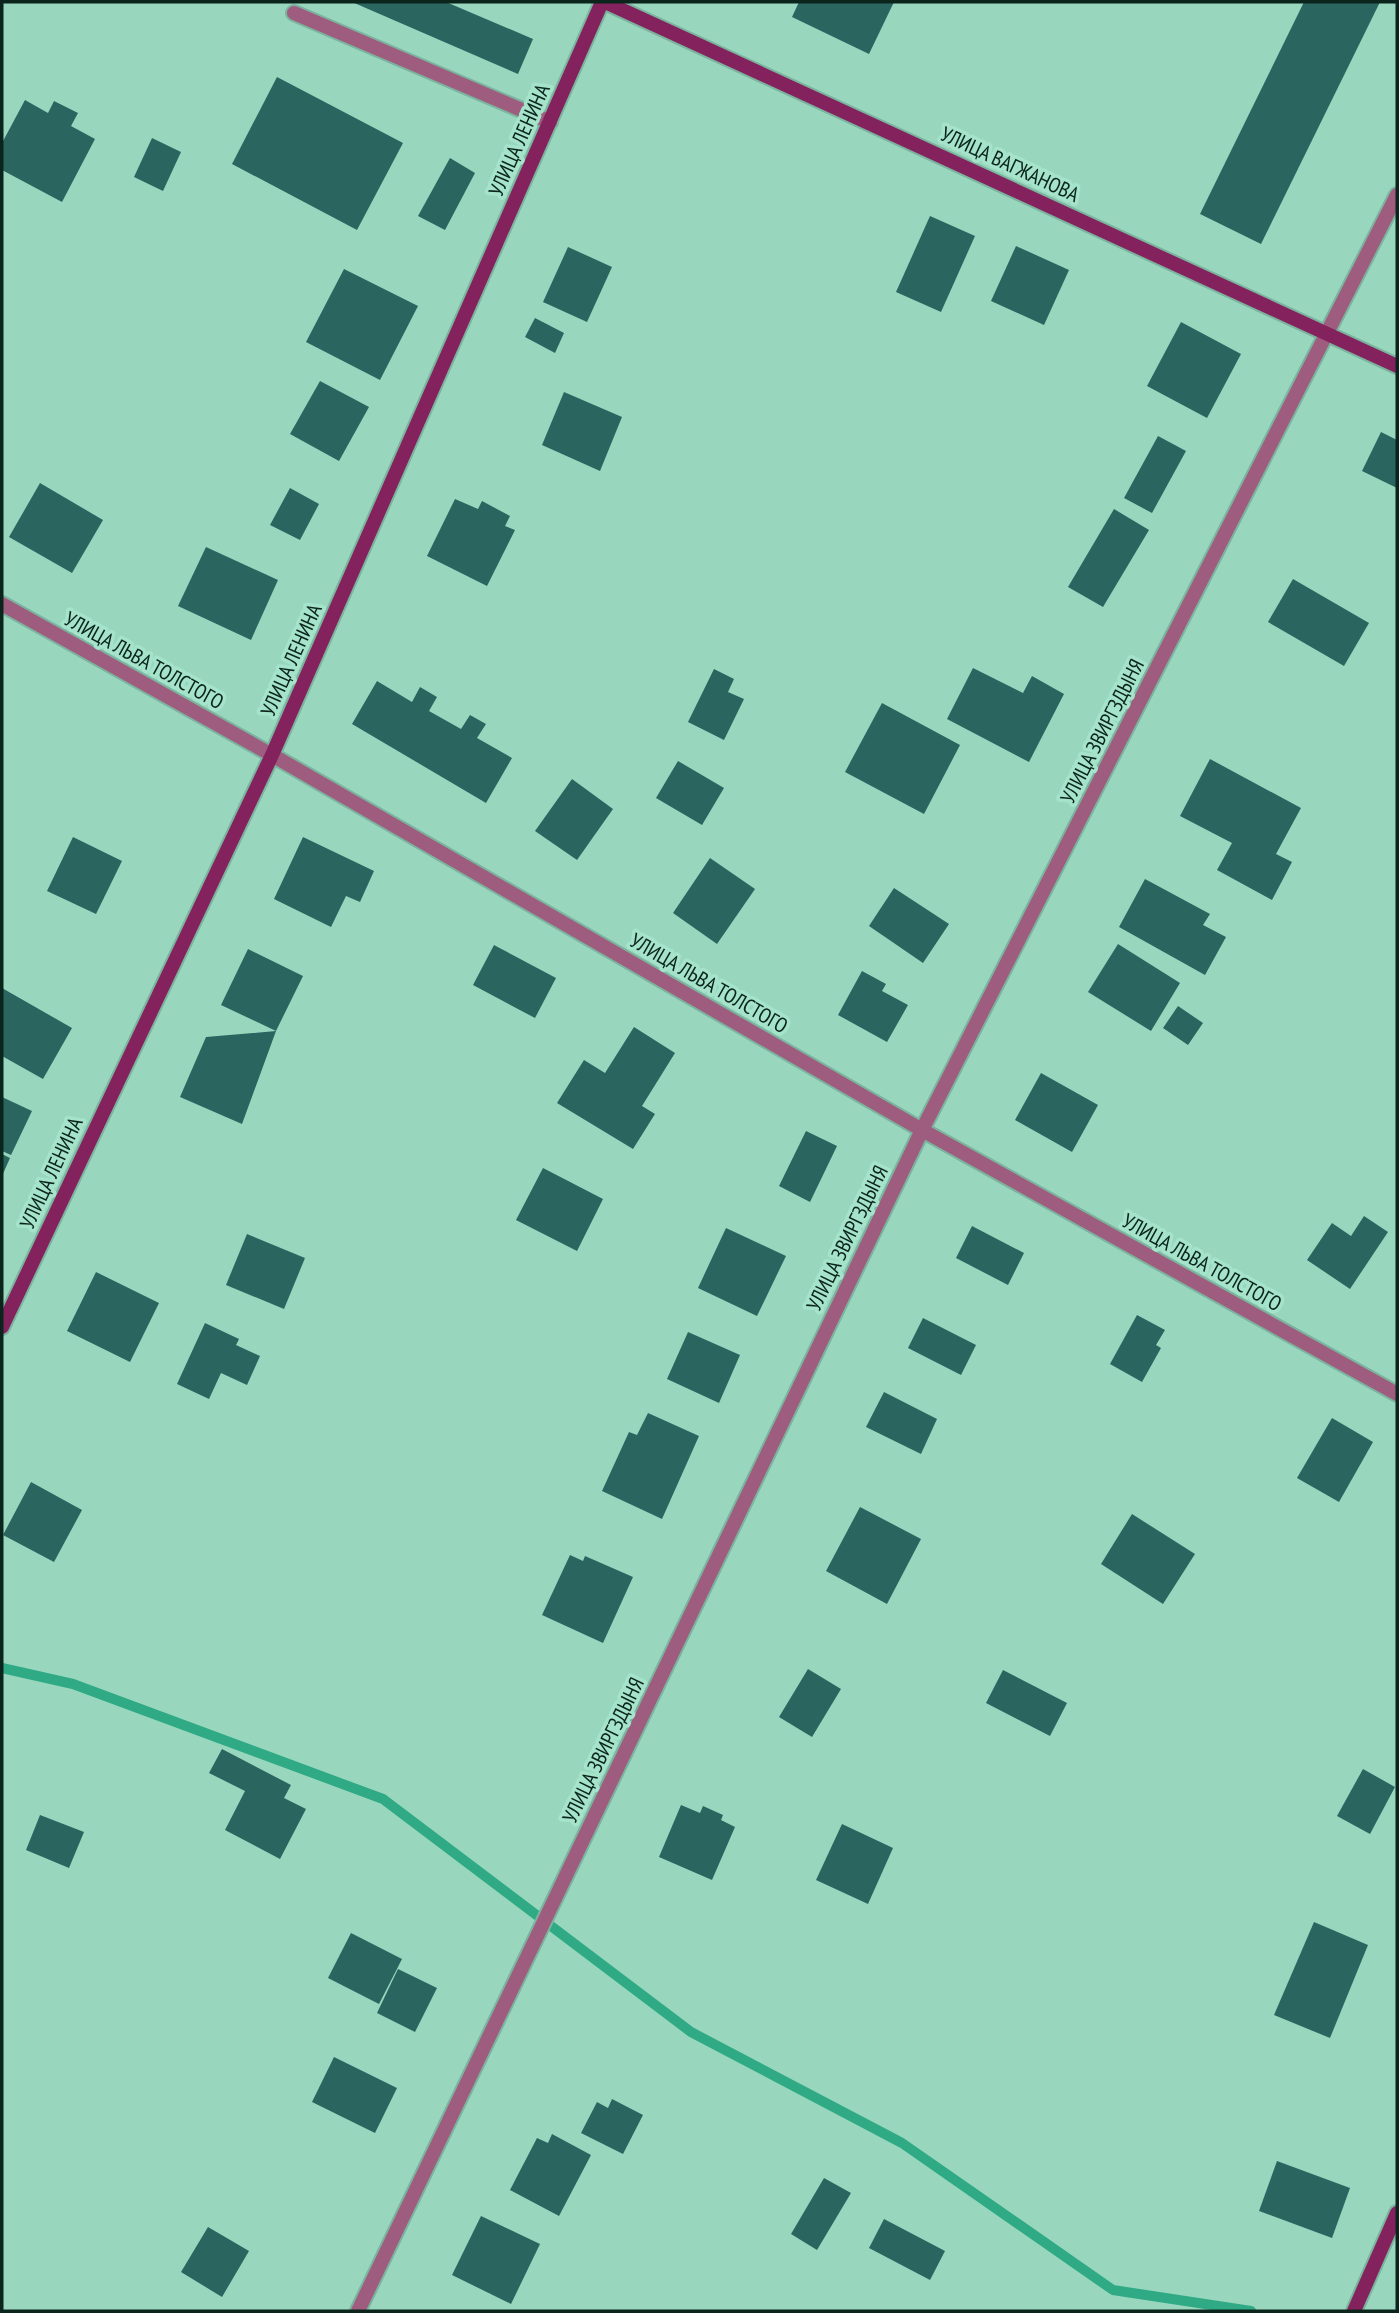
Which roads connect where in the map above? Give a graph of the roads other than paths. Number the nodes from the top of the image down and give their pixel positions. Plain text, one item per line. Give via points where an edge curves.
1 (604, 2) edge
2 (294, 13) dead end
3 (550, 122) junction
4 (1397, 195) edge
5 (1329, 333) junction
6 (1397, 366) edge
7 (2, 604) edge
8 (272, 755) junction
9 (922, 1130) junction
10 (2, 1327) edge
11 (1397, 1394) edge
12 (1397, 2213) edge
13 (358, 2311) edge
14 (1354, 2311) edge

1 - 3 main road, УЛИЦА ЛЕНИНА
1 - 5 main road, УЛИЦА ВАГЖАНОВА
2 - 3 street
3 - 8 main road, УЛИЦА ЛЕНИНА
4 - 5 street, УЛИЦА ЗВИРГЗДЫНЯ
5 - 6 main road, УЛИЦА ВАГЖАНОВА
5 - 9 street, УЛИЦА ЗВИРГЗДЫНЯ
7 - 8 street, УЛИЦА ЛЬВА ТОЛСТОГО
8 - 9 street, УЛИЦА ЛЬВА ТОЛСТОГО
8 - 10 main road, УЛИЦА ЛЕНИНА
9 - 11 street, УЛИЦА ЛЬВА ТОЛСТОГО
9 - 13 street, УЛИЦА ЗВИРГЗДЫНЯ
12 - 14 main road

